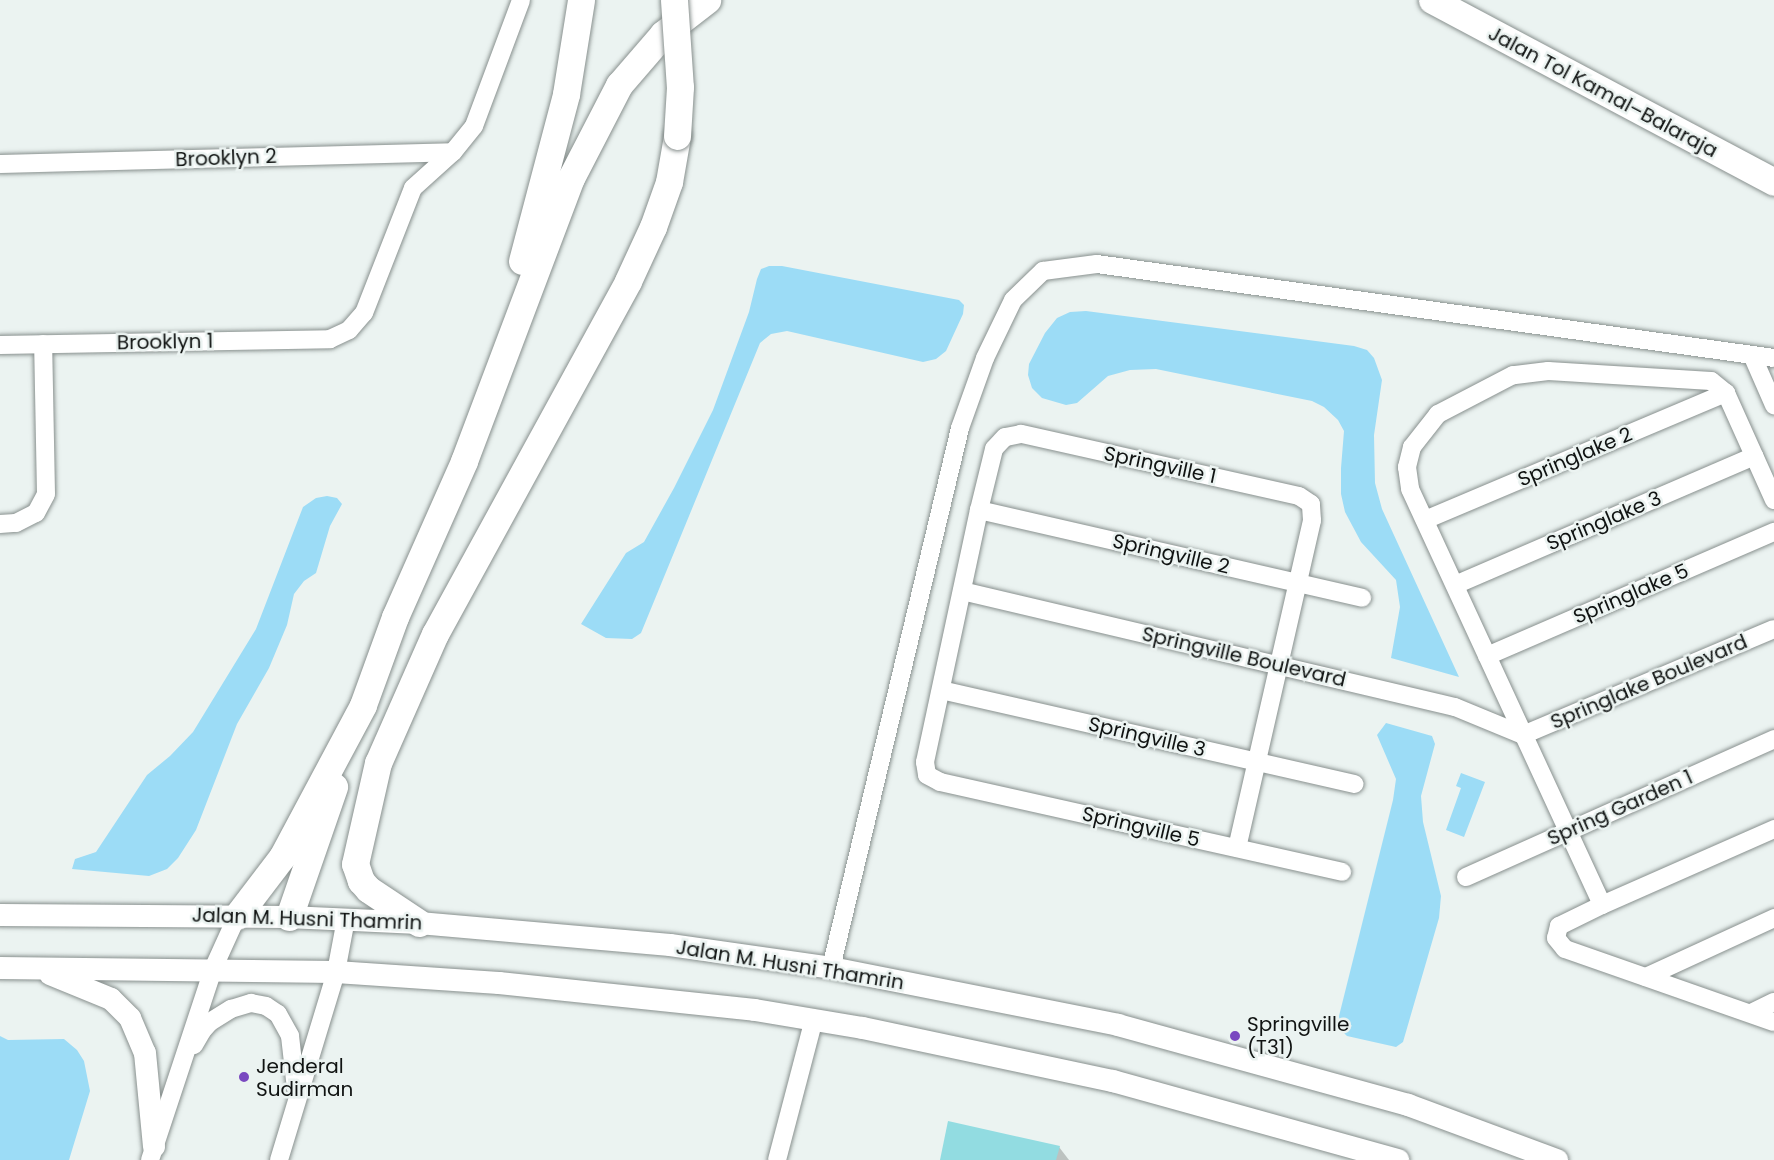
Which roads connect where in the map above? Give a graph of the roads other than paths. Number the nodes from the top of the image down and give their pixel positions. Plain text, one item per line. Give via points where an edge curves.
1 (521, 0) edge
2 (581, 0) edge
3 (674, 0) edge
4 (707, 0) edge
5 (1432, 0) edge
6 (453, 152) junction
7 (0, 164) edge
8 (1774, 182) edge
9 (43, 344) junction
10 (0, 345) edge
11 (1752, 355) junction
12 (1774, 358) edge
13 (1726, 393) junction
14 (1774, 405) edge
15 (1754, 456) junction
16 (464, 461) junction
17 (1774, 500) edge
18 (979, 510) junction
19 (1425, 520) junction
20 (0, 524) edge
21 (1774, 532) edge
22 (1298, 583) junction
23 (1455, 585) junction
24 (962, 591) junction
25 (1362, 598) dead end
26 (1774, 629) edge
27 (1487, 656) junction
28 (1279, 666) junction
29 (940, 690) junction
30 (363, 705) junction
31 (1523, 735) junction
32 (1774, 739) edge
33 (1256, 762) junction
34 (1354, 784) dead end
35 (1774, 829) edge
36 (1568, 832) junction
37 (1237, 848) junction
38 (1342, 872) dead end
39 (1466, 878) dead end
40 (1602, 905) junction
41 (0, 915) edge
42 (237, 916) junction
43 (289, 916) junction
44 (1774, 918) edge
45 (346, 919) junction
46 (419, 923) junction
47 (0, 968) edge
48 (32, 968) junction
49 (831, 968) junction
50 (213, 969) junction
51 (336, 972) junction
52 (1646, 977) junction
53 (1774, 1002) edge
54 (1750, 1013) junction
55 (814, 1019) junction
56 (1774, 1022) edge
57 (174, 1084) junction
58 (296, 1108) junction
59 (152, 1154) edge
60 (279, 1160) edge
61 (777, 1160) edge
62 (1398, 1160) edge
63 (1557, 1160) edge

1 - 6 street via 474,126
2 - 16 highway via 574,52 548,169
3 - 46 highway, bridge via 680,87 677,136 669,182 653,227 628,281 435,634 378,763 355,864 368,889
4 - 16 highway via 663,34 619,85 571,178
5 - 8 highway, Jalan Tol Kamal–Balaraja
6 - 7 street, Brooklyn 2
6 - 9 street, Brooklyn 1 via 413,188 364,313 349,330 330,339
9 - 10 street, Brooklyn 1
9 - 20 street via 46,494 36,513 16,523
11 - 12 street
11 - 14 street
11 - 49 street via 1097,264 1043,271 1013,300 985,358 960,428
13 - 15 street
13 - 19 street, Springlake 2
13 - 19 street via 1711,381 1548,371 1513,375 1438,414 1412,447 1407,467 1410,489
15 - 17 street
15 - 23 street, Springlake 3
16 - 30 highway via 395,617
18 - 22 street, Springville 2
18 - 22 street, Springville 1 via 994,449 1005,437 1021,434 1299,496 1311,504 1312,520
18 - 24 street
19 - 23 street
21 - 27 street, Springlake 5
22 - 25 street, Springville 2
22 - 28 street
23 - 27 street
24 - 28 street, Springville Boulevard
24 - 29 street
26 - 31 street, Springlake Boulevard
27 - 31 street
28 - 31 street, Springville Boulevard via 1455,707
28 - 33 street
29 - 33 street, Springville 3
29 - 37 street, Springville 5 via 925,762 927,776
30 - 42 highway via 282,857
30 - 43 highway
31 - 36 street
32 - 36 street, Spring Garden 1
33 - 34 street, Springville 3
33 - 37 street
35 - 40 street
36 - 39 street, Spring Garden 1
36 - 40 street
37 - 38 street, Springville 5
40 - 52 street via 1559,926 1556,938 1565,949
41 - 42 main road, Jalan M. Husni Thamrin
42 - 43 main road, Jalan M. Husni Thamrin
42 - 50 street
43 - 45 main road, Jalan M. Husni Thamrin
44 - 52 street
45 - 46 main road, Jalan M. Husni Thamrin
45 - 51 street
46 - 49 main road, Jalan M. Husni Thamrin via 670,945
47 - 48 main road
48 - 50 main road
48 - 59 main road via 98,992 122,1007 130,1018 145,1053
49 - 63 main road, Jalan M. Husni Thamrin via 1118,1025 1408,1105
50 - 51 main road
50 - 57 street
51 - 55 main road via 629,995
51 - 58 street
52 - 54 street
53 - 54 street
54 - 56 street
55 - 61 street
55 - 62 main road via 1113,1082
57 - 58 street via 210,1022 231,1009 259,1004 278,1014 290,1035
57 - 59 street
58 - 60 street

